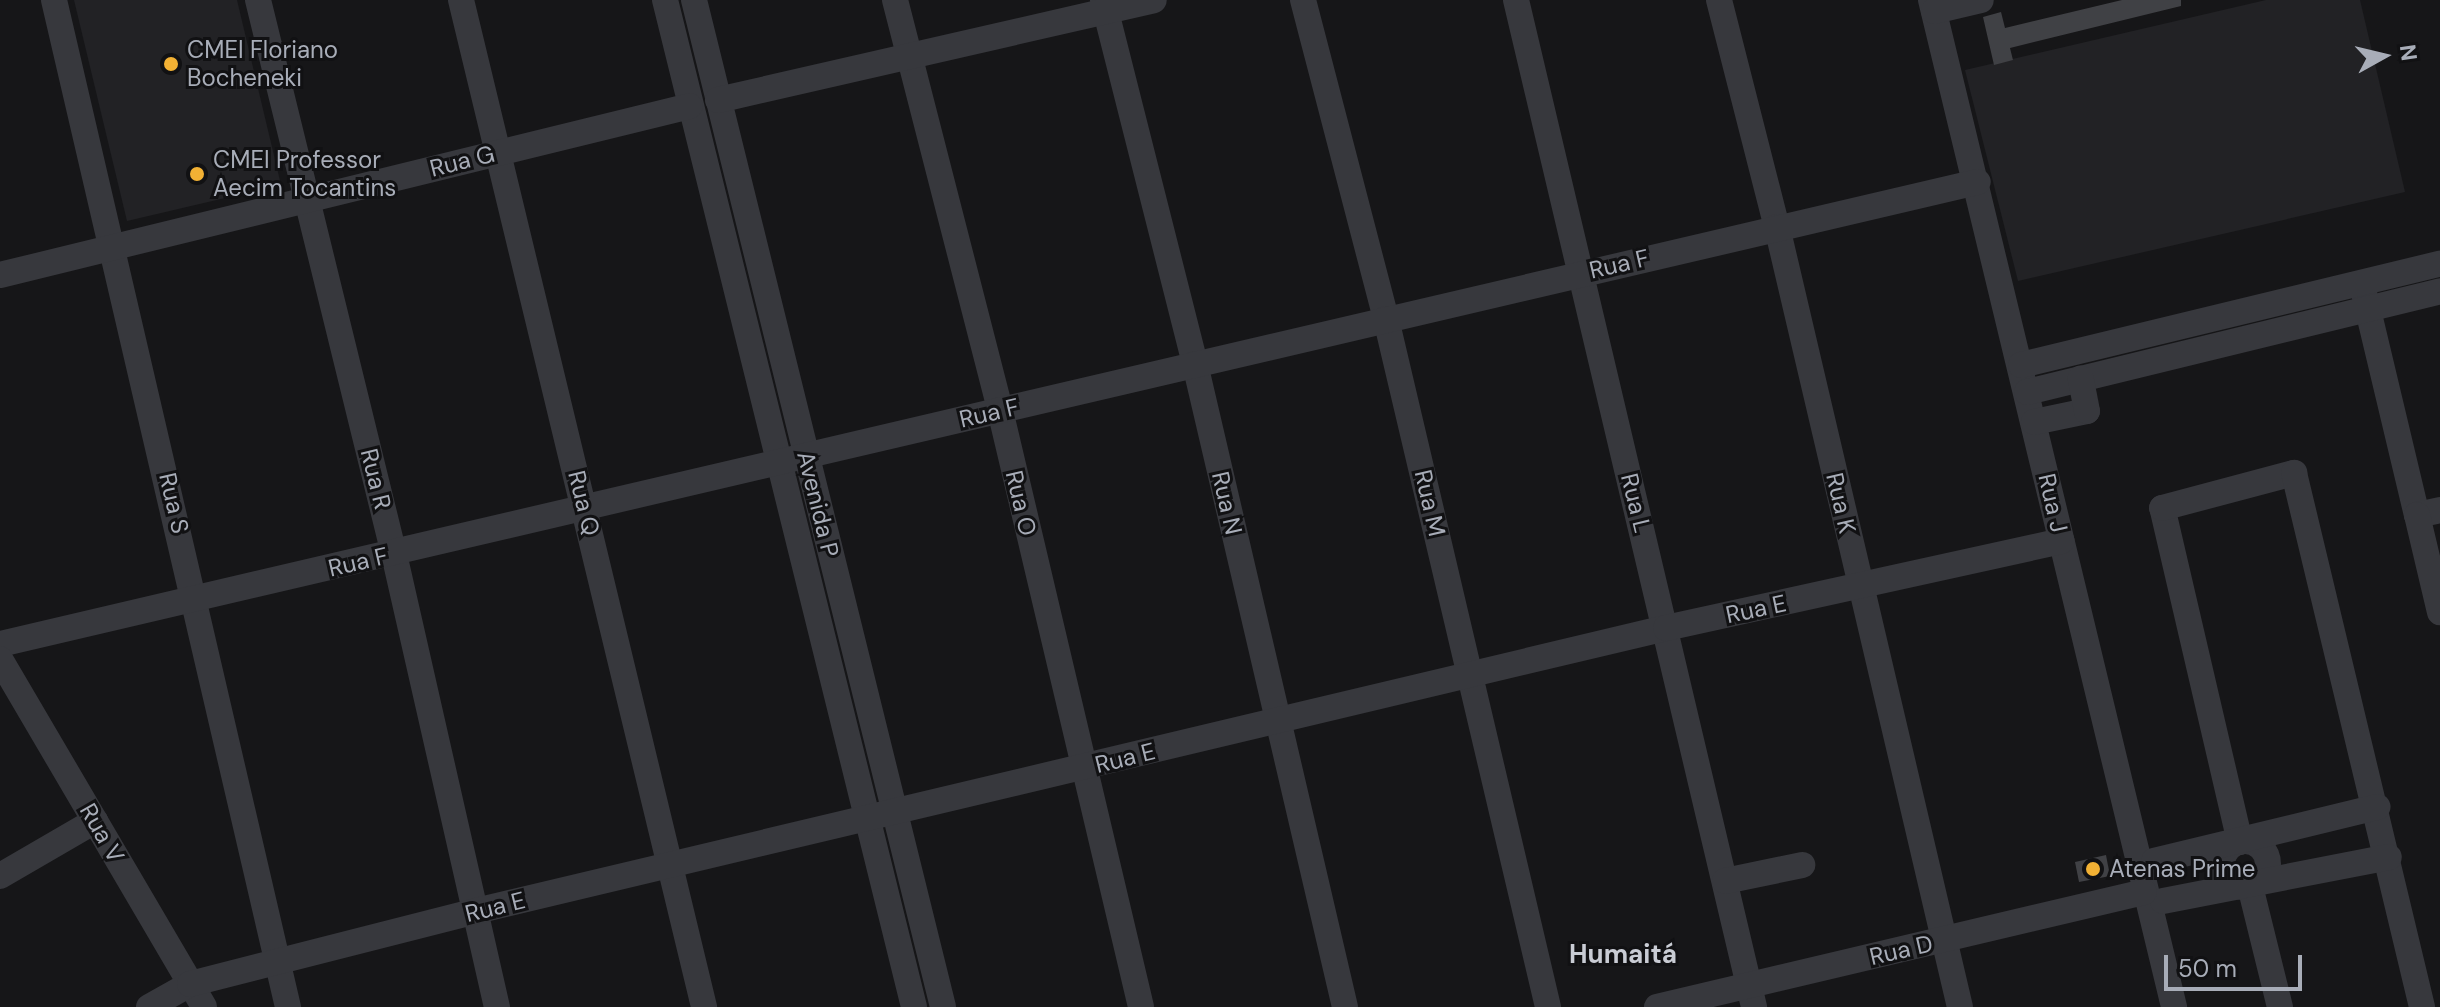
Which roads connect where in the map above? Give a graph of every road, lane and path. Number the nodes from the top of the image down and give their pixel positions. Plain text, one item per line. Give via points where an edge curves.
1 (54, 0) edge
2 (258, 0) edge
3 (461, 0) edge
4 (665, 0) edge
5 (694, 0) edge
6 (895, 0) edge
7 (1154, 0) edge
8 (1303, 0) edge
9 (1516, 0) edge
10 (1719, 0) edge
11 (1981, 0) edge
12 (1104, 6) edge
13 (1932, 6) edge
14 (909, 57) junction
15 (718, 100) junction
16 (690, 106) junction
17 (498, 152) junction
18 (1978, 182) junction
19 (308, 198) junction
20 (1777, 227) junction
21 (113, 248) junction
22 (2440, 264) edge
23 (1581, 273) junction
24 (0, 275) edge
25 (2361, 282) junction
26 (2440, 291) edge
27 (2368, 309) junction
28 (1386, 319) junction
29 (1195, 364) junction
30 (2021, 365) junction
31 (2081, 379) junction
32 (2027, 392) junction
33 (1000, 410) junction
34 (2034, 422) junction
35 (806, 455) junction
36 (780, 461) junction
37 (585, 508) junction
38 (2429, 513) edge
39 (2062, 541) junction
40 (394, 554) junction
41 (1860, 587) junction
42 (197, 600) junction
43 (2440, 612) edge
44 (1666, 628) junction
45 (0, 643) edge
46 (3, 671) edge
47 (1470, 674) junction
48 (1278, 721) junction
49 (1083, 768) junction
50 (2122, 796) junction
51 (2378, 807) junction
52 (897, 811) junction
53 (867, 817) junction
54 (95, 821) junction
55 (2240, 842) junction
56 (2389, 857) junction
57 (2154, 861) junction
58 (670, 865) junction
59 (1802, 865) dead end
60 (0, 876) edge
61 (1725, 881) junction
62 (2250, 886) junction
63 (2154, 896) junction
64 (476, 911) junction
65 (1944, 940) junction
66 (279, 962) junction
67 (190, 984) junction
68 (1751, 996) edge
69 (2172, 1001) edge
70 (149, 1007) edge
71 (204, 1007) edge
72 (288, 1007) edge
73 (497, 1007) edge
74 (704, 1007) edge
75 (914, 1007) edge
76 (943, 1007) edge
77 (1141, 1007) edge
78 (1345, 1007) edge
79 (1548, 1007) edge
80 (1657, 1007) edge
81 (1960, 1007) edge
82 (2280, 1007) edge
83 (2422, 1007) edge

1 - 21 street, Rua S
2 - 19 street, Rua R
3 - 17 street, Rua Q
4 - 16 street, Avenida P
5 - 15 street, Avenida P
6 - 14 street, Rua O
7 - 12 street
8 - 28 street, Rua M
9 - 23 street, Rua L
10 - 20 street, Rua K
11 - 13 street
12 - 14 street
12 - 29 street, Rua N
13 - 18 street, Rua J
14 - 15 street
14 - 33 street, Rua O
15 - 35 street, Avenida P
16 - 17 street, Rua G
16 - 36 street, Avenida P
17 - 19 street, Rua G
17 - 37 street, Rua Q
18 - 20 street, Rua F
18 - 30 street, Rua J
19 - 21 street, Rua G
19 - 40 street, Rua R
20 - 23 street, Rua F
20 - 41 street, Rua K
21 - 24 street, Rua G
21 - 42 street, Rua S
22 - 25 street
23 - 28 street, Rua F
23 - 44 street, Rua L
25 - 27 street
25 - 30 street
26 - 27 street
27 - 31 street
27 - 38 street
28 - 29 street, Rua F
28 - 47 street, Rua M
29 - 33 street, Rua F
29 - 48 street, Rua N
30 - 32 street, Rua J
31 - 32 street
31 - 34 street via 2087,411
32 - 34 street, Rua J
33 - 35 street, Rua F
33 - 49 street, Rua O
34 - 39 street, Rua J
35 - 36 street, Rua F
35 - 52 street, Avenida P
36 - 37 street, Rua F
36 - 53 street, Avenida P
37 - 40 street, Rua F
37 - 58 street, Rua Q
38 - 43 street
39 - 41 street, Rua E
39 - 50 street, Rua J
40 - 42 street, Rua F
40 - 64 street, Rua R
41 - 44 street, Rua E
41 - 65 street, Rua K
42 - 45 street, Rua F
42 - 66 street, Rua S
44 - 47 street, Rua E
44 - 61 street, Rua L
46 - 54 street, Rua V
47 - 48 street, Rua E
47 - 79 street, Rua M
48 - 49 street, Rua E
48 - 78 street, Rua N
49 - 52 street, Rua E
49 - 77 street, Rua O
50 - 57 street via 2140,803
50 - 63 street, Rua J
51 - 55 street
51 - 55 street via 2294,473 2162,508
51 - 56 street
52 - 53 street, Rua E
52 - 76 street, Avenida P
53 - 58 street, Rua E
53 - 75 street, Avenida P
54 - 60 street
54 - 67 street, Rua V
55 - 57 street
55 - 62 street via 2224,855 2223,869 2236,886
56 - 62 street, Rua D
56 - 83 street
57 - 63 street
58 - 64 street, Rua E
58 - 74 street, Rua Q
59 - 61 street
61 - 68 street, Rua L
62 - 63 street, Rua D
62 - 82 street
63 - 65 street, Rua D
63 - 69 street, Rua J
64 - 66 street, Rua E
64 - 73 street, Rua R
65 - 68 street, Rua D
65 - 81 street, Rua K
66 - 67 street, Rua E
66 - 72 street, Rua S
67 - 70 street, Rua E
67 - 71 street, Rua V
68 - 80 street, Rua D

